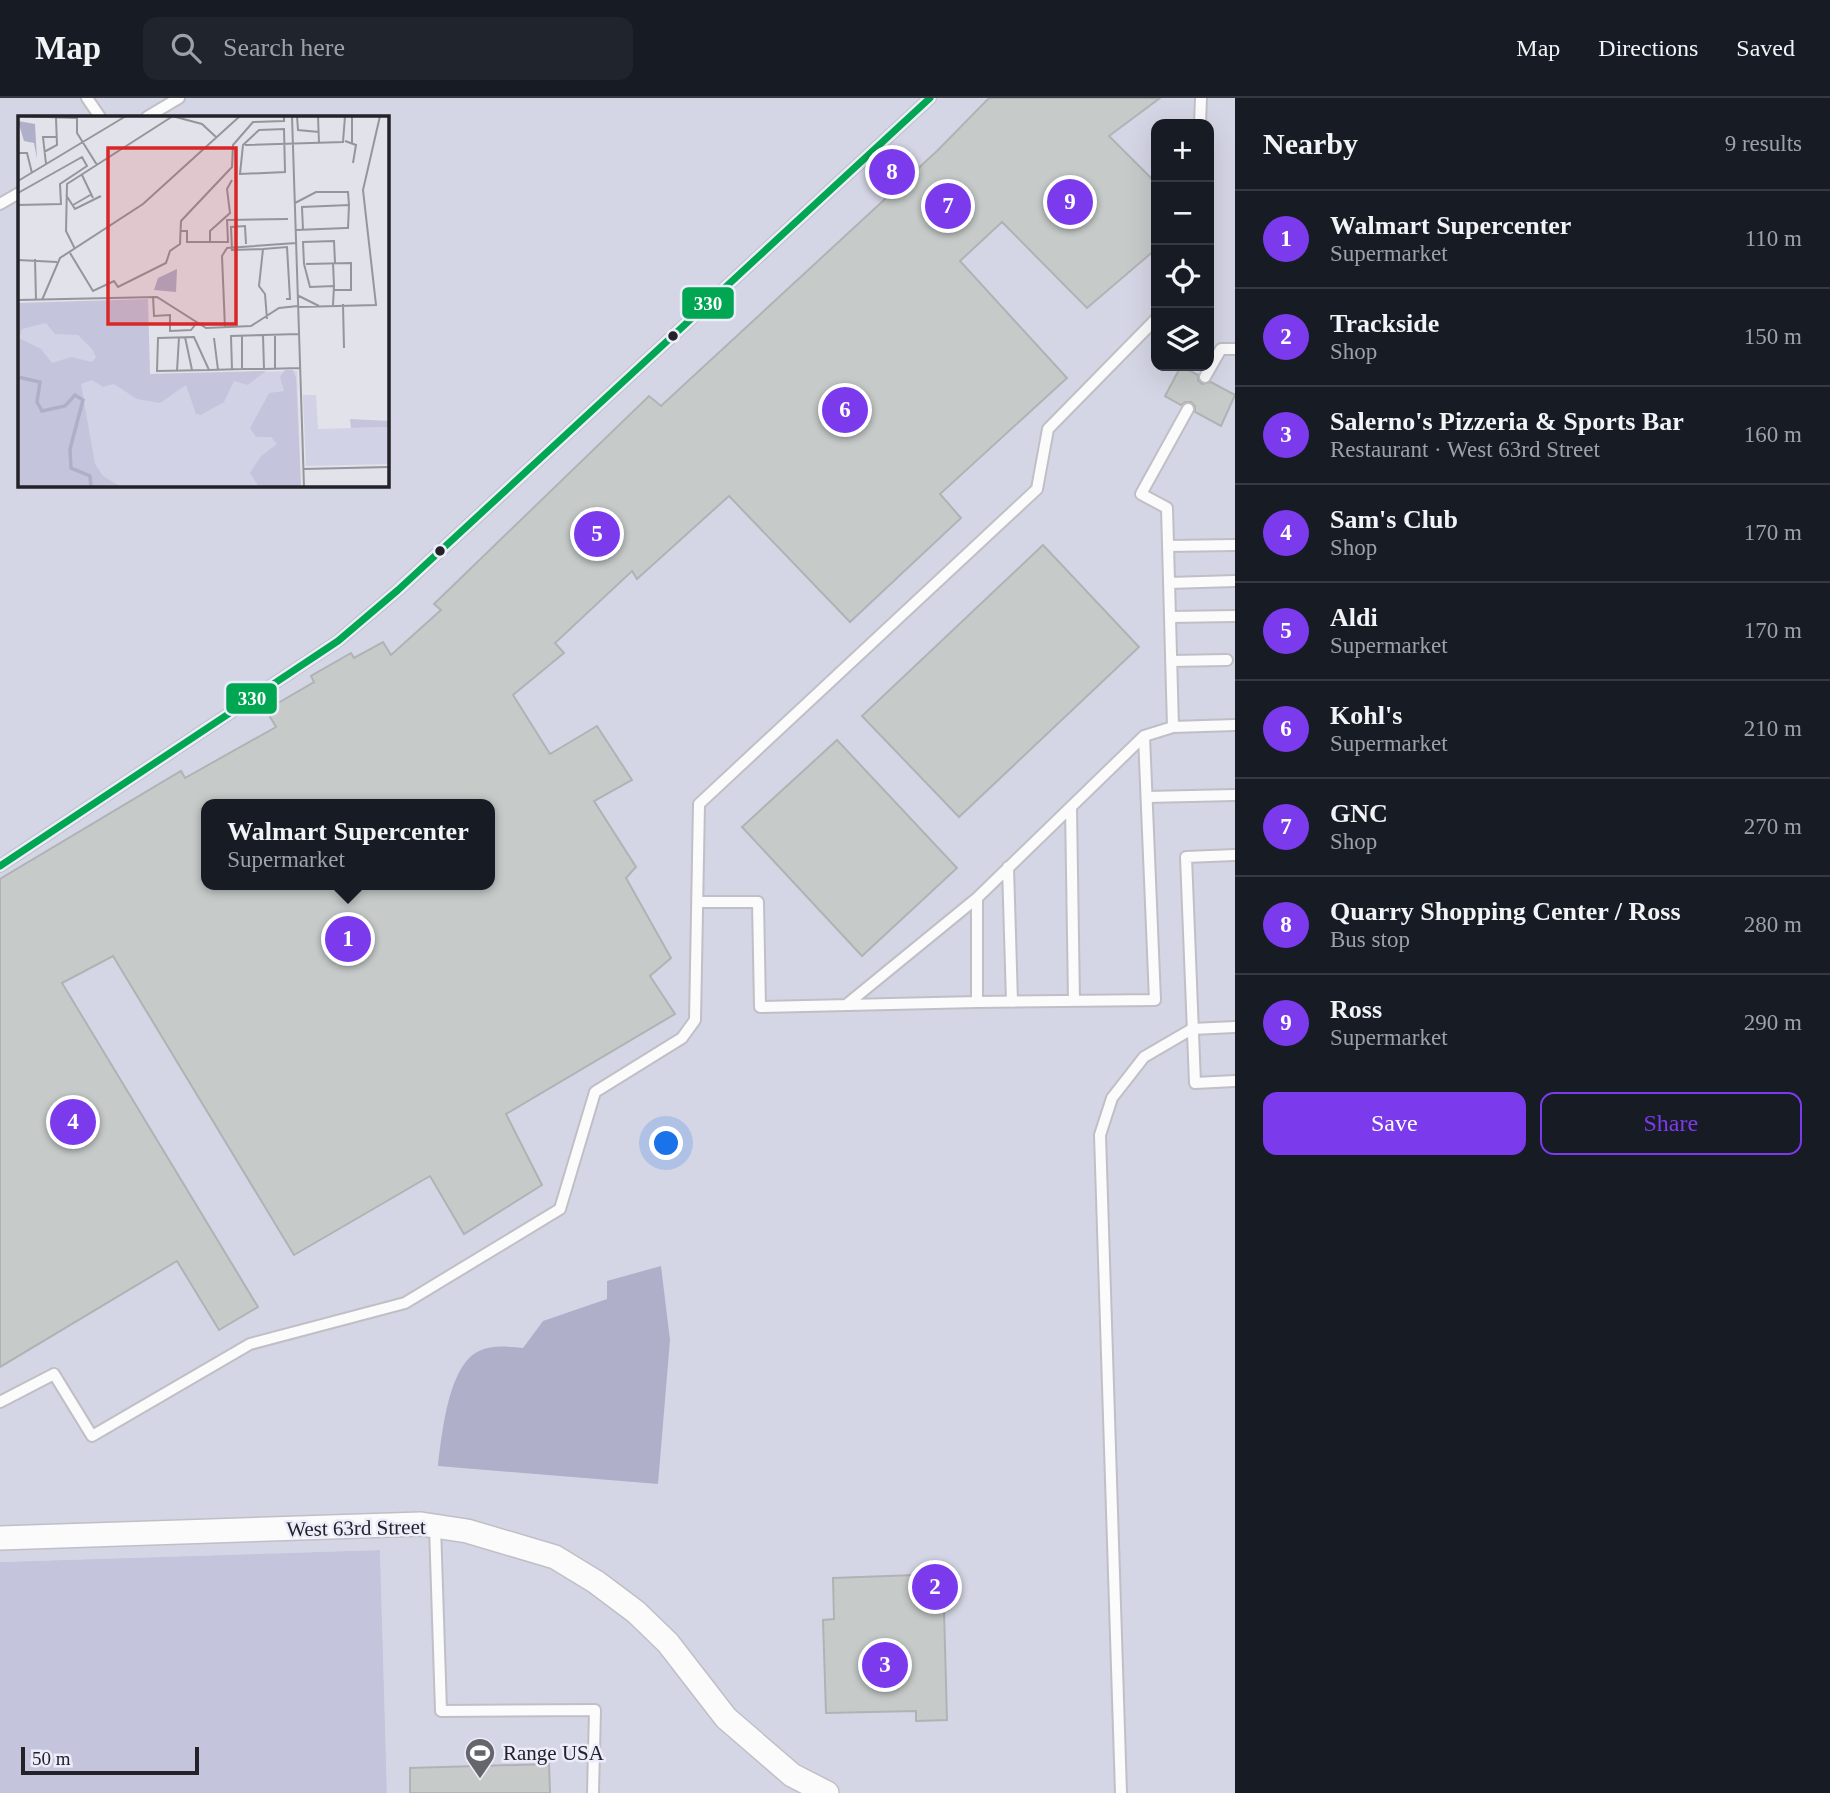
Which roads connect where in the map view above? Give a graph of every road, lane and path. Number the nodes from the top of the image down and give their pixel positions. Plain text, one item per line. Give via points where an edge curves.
1 (87, 98) edge
2 (179, 98) edge
3 (930, 98) edge
4 (1201, 98) edge
5 (99, 116) edge
6 (149, 116) edge
7 (1200, 119) edge
8 (18, 194) edge
9 (0, 204) edge
10 (1151, 324) edge
11 (1235, 349) edge
12 (1205, 377) dead end
13 (1188, 409) dead end
14 (1235, 545) edge
15 (1168, 546) junction
16 (1235, 581) edge
17 (1169, 583) junction
18 (1235, 616) edge
19 (1170, 617) junction
20 (1227, 660) dead end
21 (1171, 661) junction
22 (1235, 725) edge
23 (1173, 727) junction
24 (1144, 737) junction
25 (1235, 794) edge
26 (1147, 797) junction
27 (1071, 807) junction
28 (1235, 855) edge
29 (0, 866) edge
30 (1008, 867) junction
31 (977, 898) junction
32 (698, 902) junction
33 (1074, 1001) junction
34 (977, 1002) junction
35 (1012, 1002) junction
36 (846, 1005) junction
37 (1235, 1027) edge
38 (1192, 1029) junction
39 (1235, 1081) edge
40 (0, 1402) edge
41 (435, 1526) junction
42 (0, 1538) edge
43 (593, 1793) edge
44 (827, 1793) edge
45 (1121, 1793) edge

1 - 5 lane
2 - 6 lane
3 - 29 lane via 338,641
4 - 7 lane
8 - 9 lane
10 - 32 lane via 1048,429 1037,489 699,804
11 - 12 lane via 1221,349
13 - 15 lane via 1141,494 1167,508
14 - 15 lane
15 - 17 lane
16 - 17 lane
17 - 19 lane
18 - 19 lane
19 - 21 lane
20 - 21 lane
21 - 23 lane
22 - 23 lane
23 - 24 lane
24 - 26 lane
24 - 27 lane
25 - 26 lane
26 - 33 lane via 1154,1000
27 - 30 lane
27 - 33 lane
28 - 38 lane via 1186,857
30 - 31 lane
30 - 35 lane
31 - 34 lane
31 - 36 lane
32 - 36 lane via 758,902 760,1007
32 - 40 lane via 695,1020 682,1038 595,1092 560,1209 405,1303 250,1344 92,1436 54,1374
33 - 35 lane
34 - 35 lane
34 - 36 lane
37 - 38 lane
38 - 39 lane via 1195,1083
38 - 45 lane via 1144,1057 1112,1098 1100,1135
41 - 42 street, West 63rd Street
41 - 43 lane via 441,1712 595,1710
41 - 44 street, West 63rd Street via 555,1557 596,1582 668,1643 726,1718 792,1775

